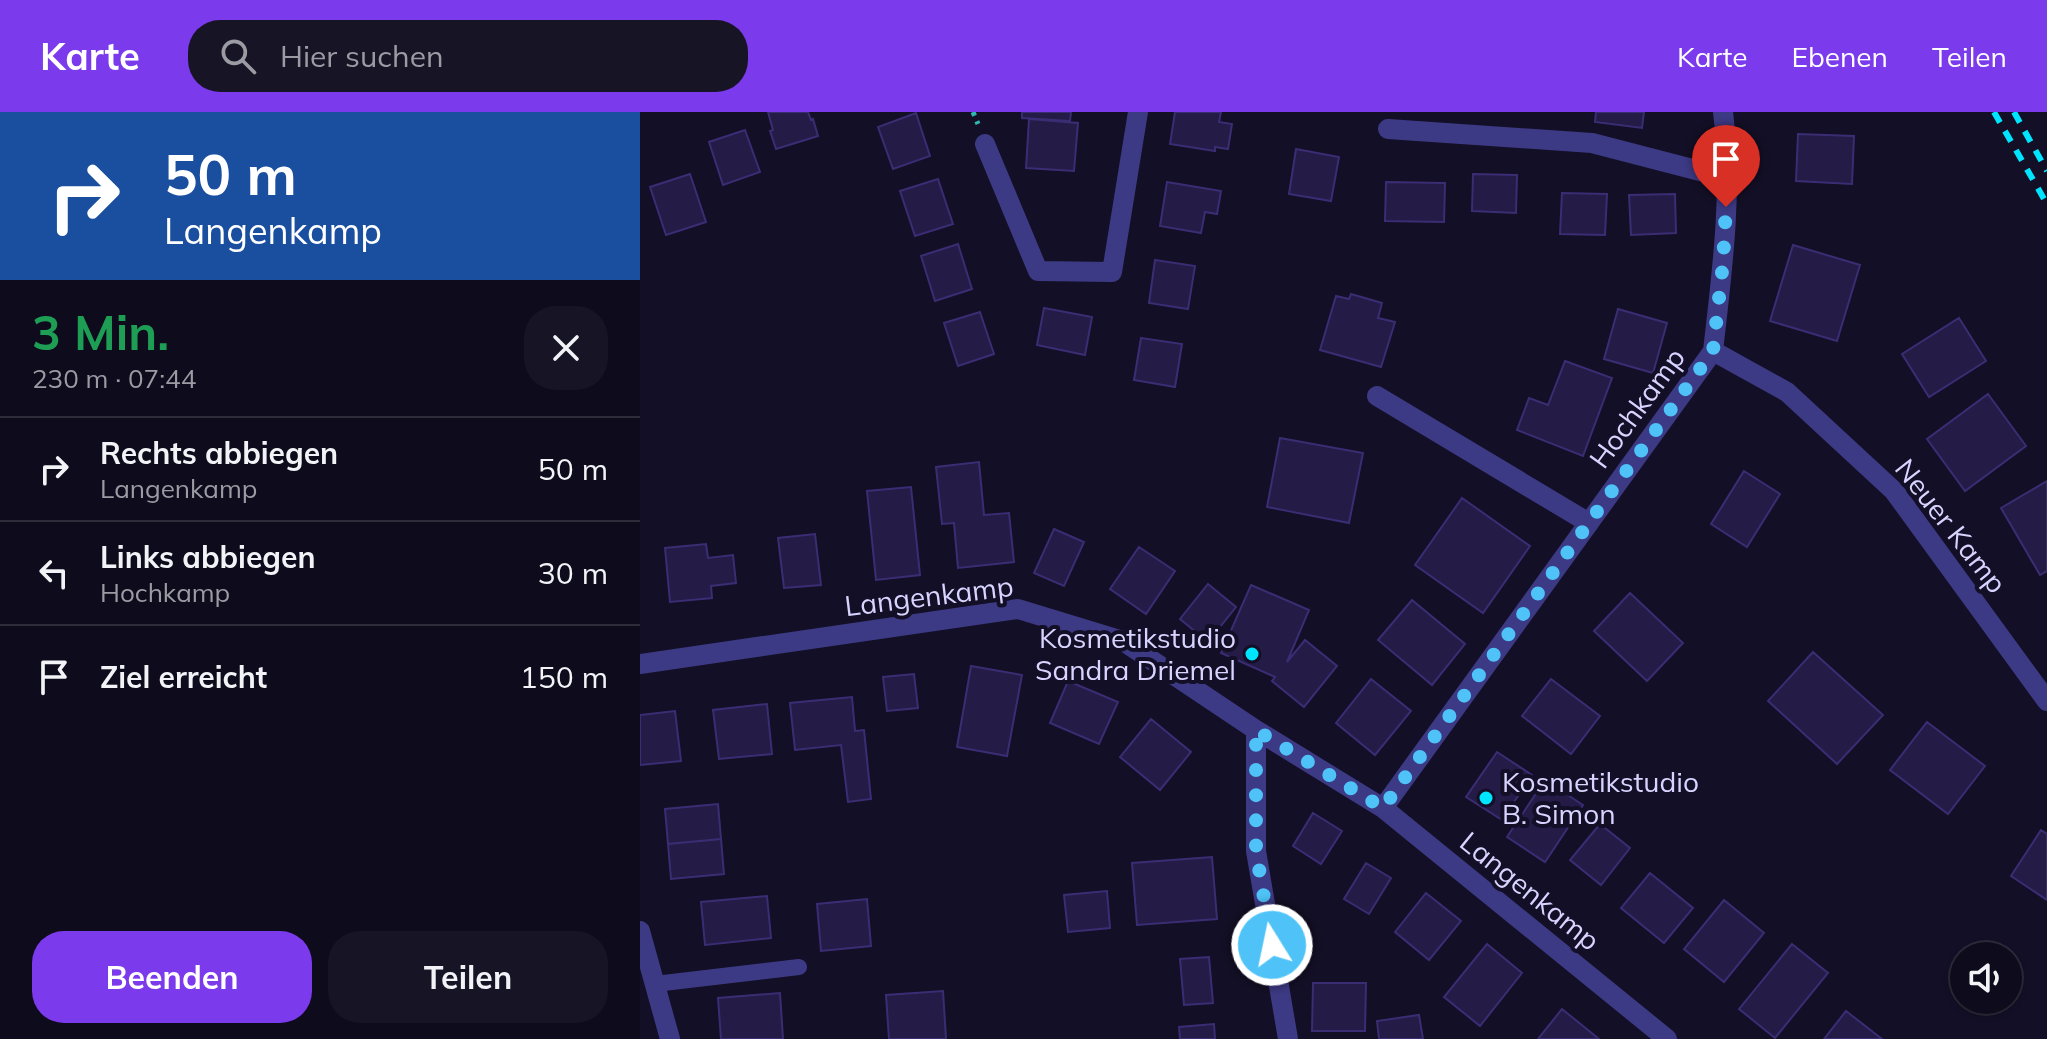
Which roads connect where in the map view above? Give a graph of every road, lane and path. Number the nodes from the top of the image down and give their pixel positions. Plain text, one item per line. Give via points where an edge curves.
1 (1138, 112) edge
2 (1723, 112) edge
3 (1388, 129) dead end
4 (985, 144) dead end
5 (1727, 178) junction
6 (1713, 351) junction
7 (1377, 396) dead end
8 (1589, 523) junction
9 (640, 664) edge
10 (2047, 701) edge
11 (1256, 730) junction
12 (1383, 808) junction
13 (640, 931) edge
14 (799, 967) dead end
15 (655, 984) junction
16 (670, 1039) edge
17 (1288, 1039) edge
18 (1667, 1039) edge

1 - 4 street via 1112,272 1038,271
2 - 5 street, Hochkamp
3 - 5 street via 1592,143
5 - 6 street, Hochkamp
6 - 8 street, Hochkamp
6 - 10 street, Neuer Kamp via 1787,392 1894,491
7 - 8 street
8 - 12 street, Hochkamp
9 - 11 street, Langenkamp via 1018,609 1123,641
11 - 12 street, Langenkamp
11 - 17 street via 1256,851
12 - 18 street, Langenkamp
13 - 15 street
14 - 15 lane
15 - 16 street

